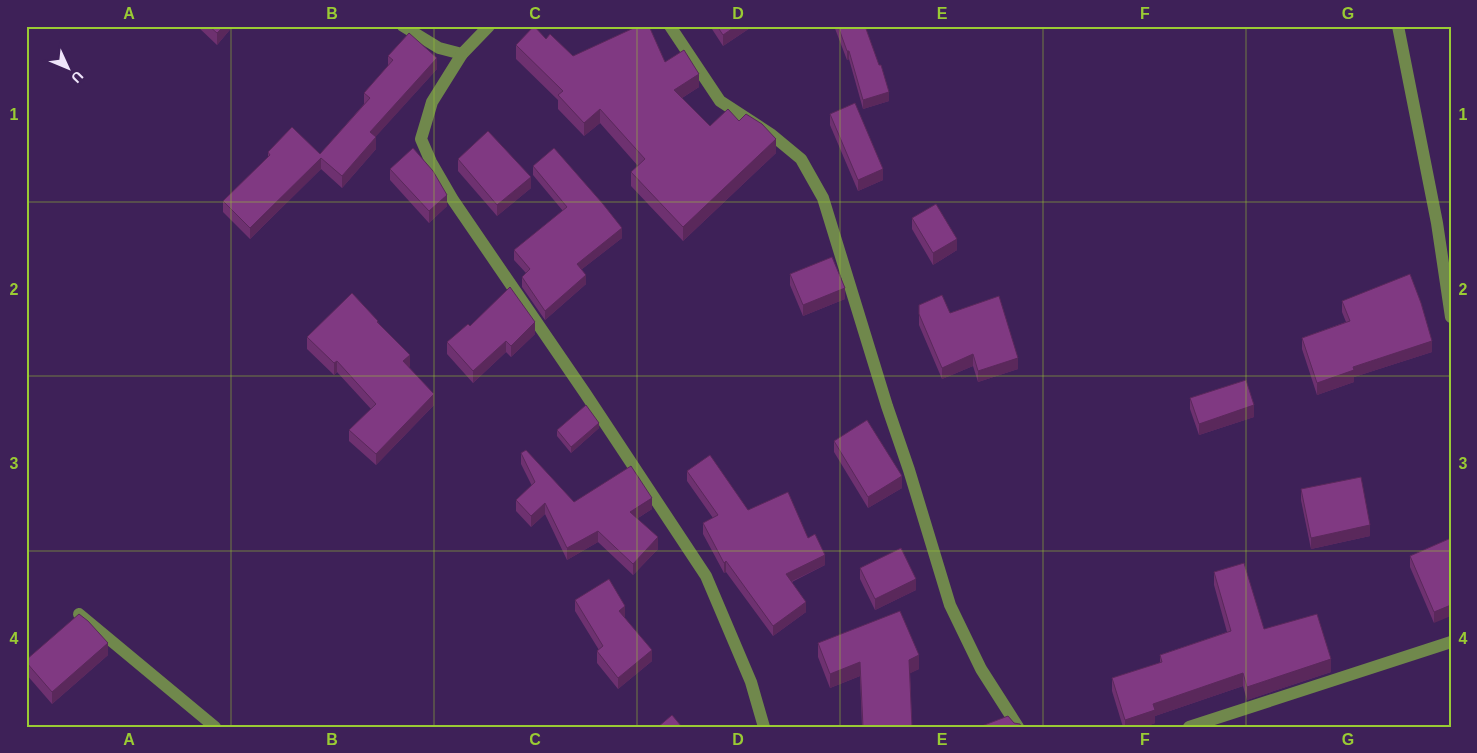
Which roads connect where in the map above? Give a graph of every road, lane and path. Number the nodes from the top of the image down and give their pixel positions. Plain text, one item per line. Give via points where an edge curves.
1 (403, 26) edge
2 (490, 26) edge
3 (670, 26) edge
4 (1398, 26) edge
5 (462, 54) junction
6 (1451, 317) edge
7 (79, 614) edge
8 (1451, 642) edge
9 (215, 727) edge
10 (764, 727) edge
11 (1018, 727) edge
12 (1189, 727) edge

1 - 5 street via 439,48
2 - 5 street
3 - 11 street via 720,101 772,135 801,159 823,198 950,605 981,669
4 - 6 street via 1437,223
5 - 10 street via 432,102 421,139 431,162 453,200 706,576 751,682
7 - 9 street
8 - 12 street

